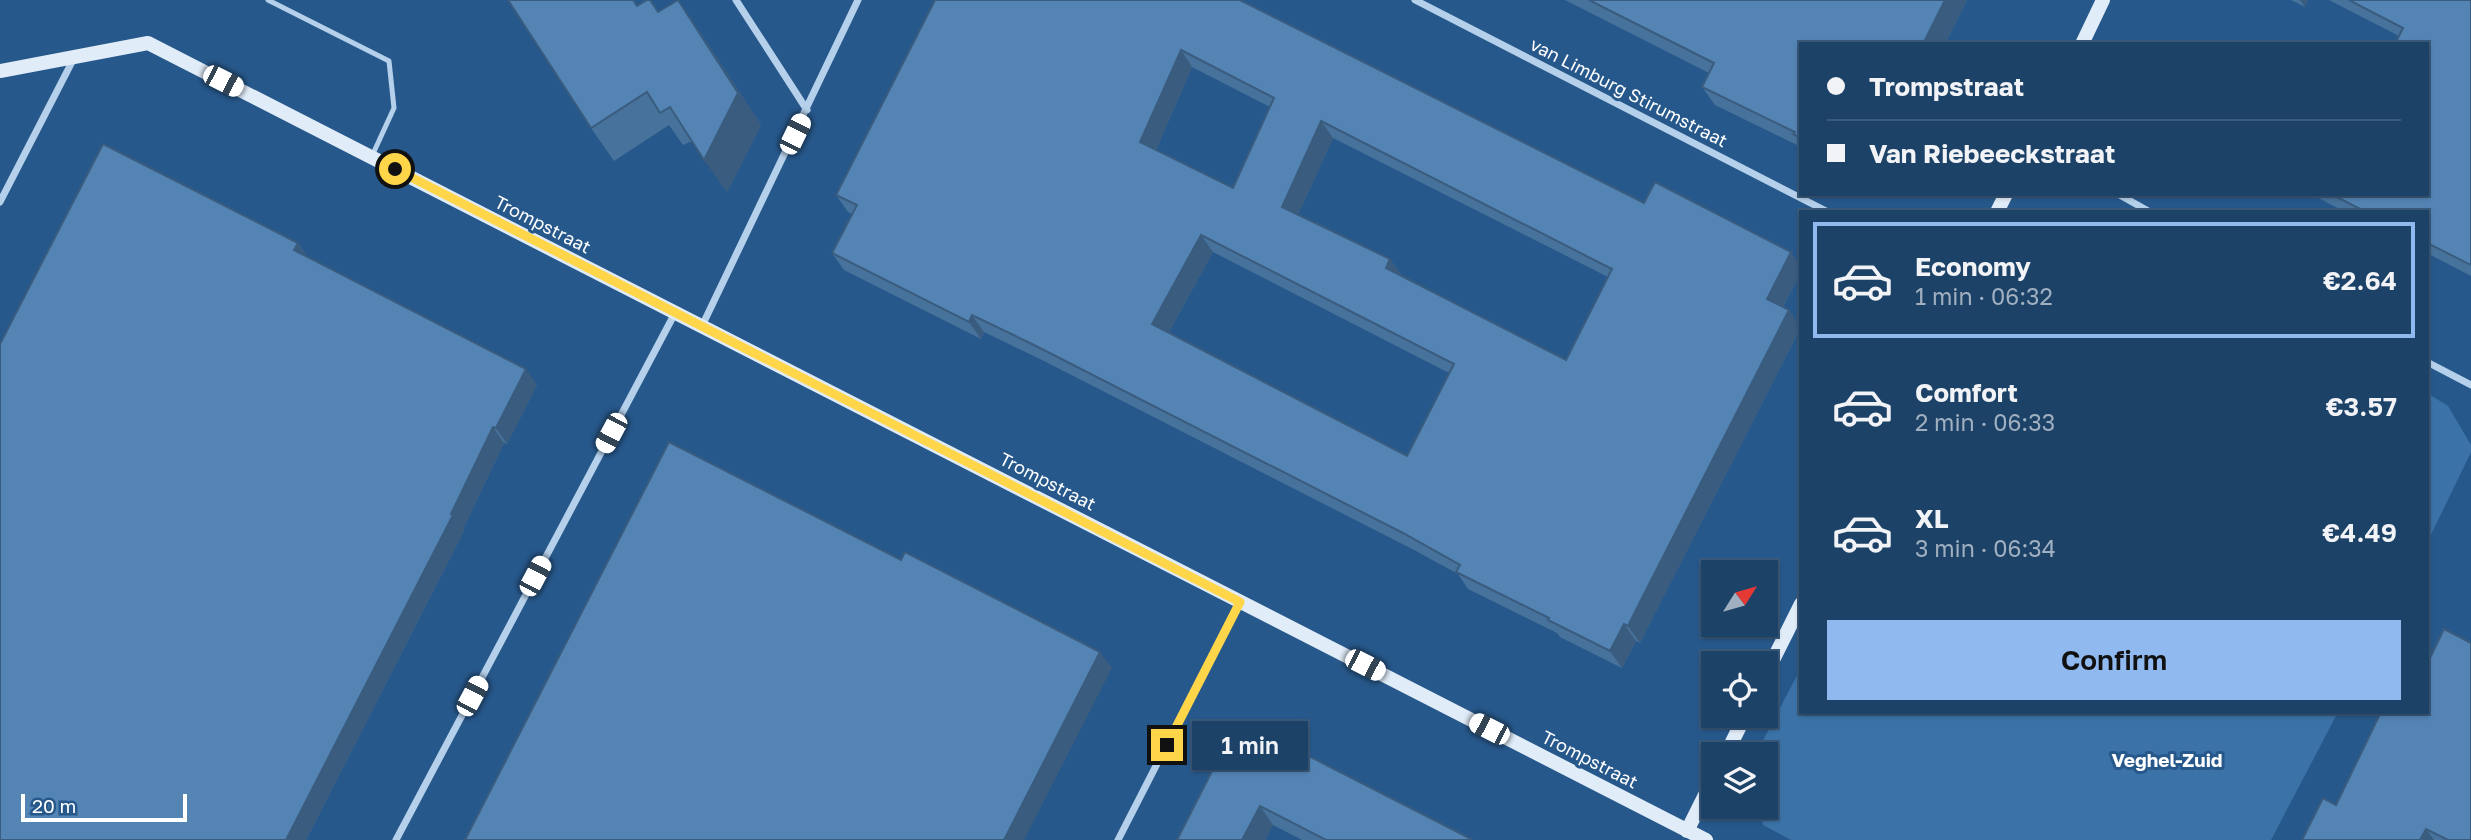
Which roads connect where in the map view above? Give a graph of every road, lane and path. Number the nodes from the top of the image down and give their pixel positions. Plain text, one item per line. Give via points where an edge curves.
1 (268, 0) edge
2 (736, 0) edge
3 (858, 0) edge
4 (1415, 0) edge
5 (2103, 0) edge
6 (2082, 42) edge
7 (74, 58) junction
8 (0, 71) edge
9 (807, 110) junction
10 (372, 157) junction
11 (2122, 196) edge
12 (0, 202) edge
13 (1824, 210) edge
14 (2146, 210) edge
15 (675, 313) junction
16 (702, 327) junction
17 (2429, 363) edge
18 (2471, 385) edge
19 (1240, 602) junction
20 (1799, 608) edge
21 (1778, 651) edge
22 (1701, 804) edge
23 (1688, 831) junction
24 (396, 840) edge
25 (1118, 840) edge
26 (1706, 840) edge

1 - 10 lane via 389,61 394,108
2 - 9 street
3 - 9 street
4 - 13 street, van Limburg Stirumstraat
5 - 6 street
7 - 8 street, Trompstraat
7 - 10 street, Trompstraat via 148,43
7 - 12 street
9 - 16 street
10 - 15 street, Trompstraat
11 - 14 street
15 - 16 street, Trompstraat
15 - 24 street
16 - 19 street, Trompstraat
17 - 18 street
19 - 23 street, Trompstraat
19 - 25 street
20 - 21 street
22 - 23 street
23 - 26 street, Trompstraat

